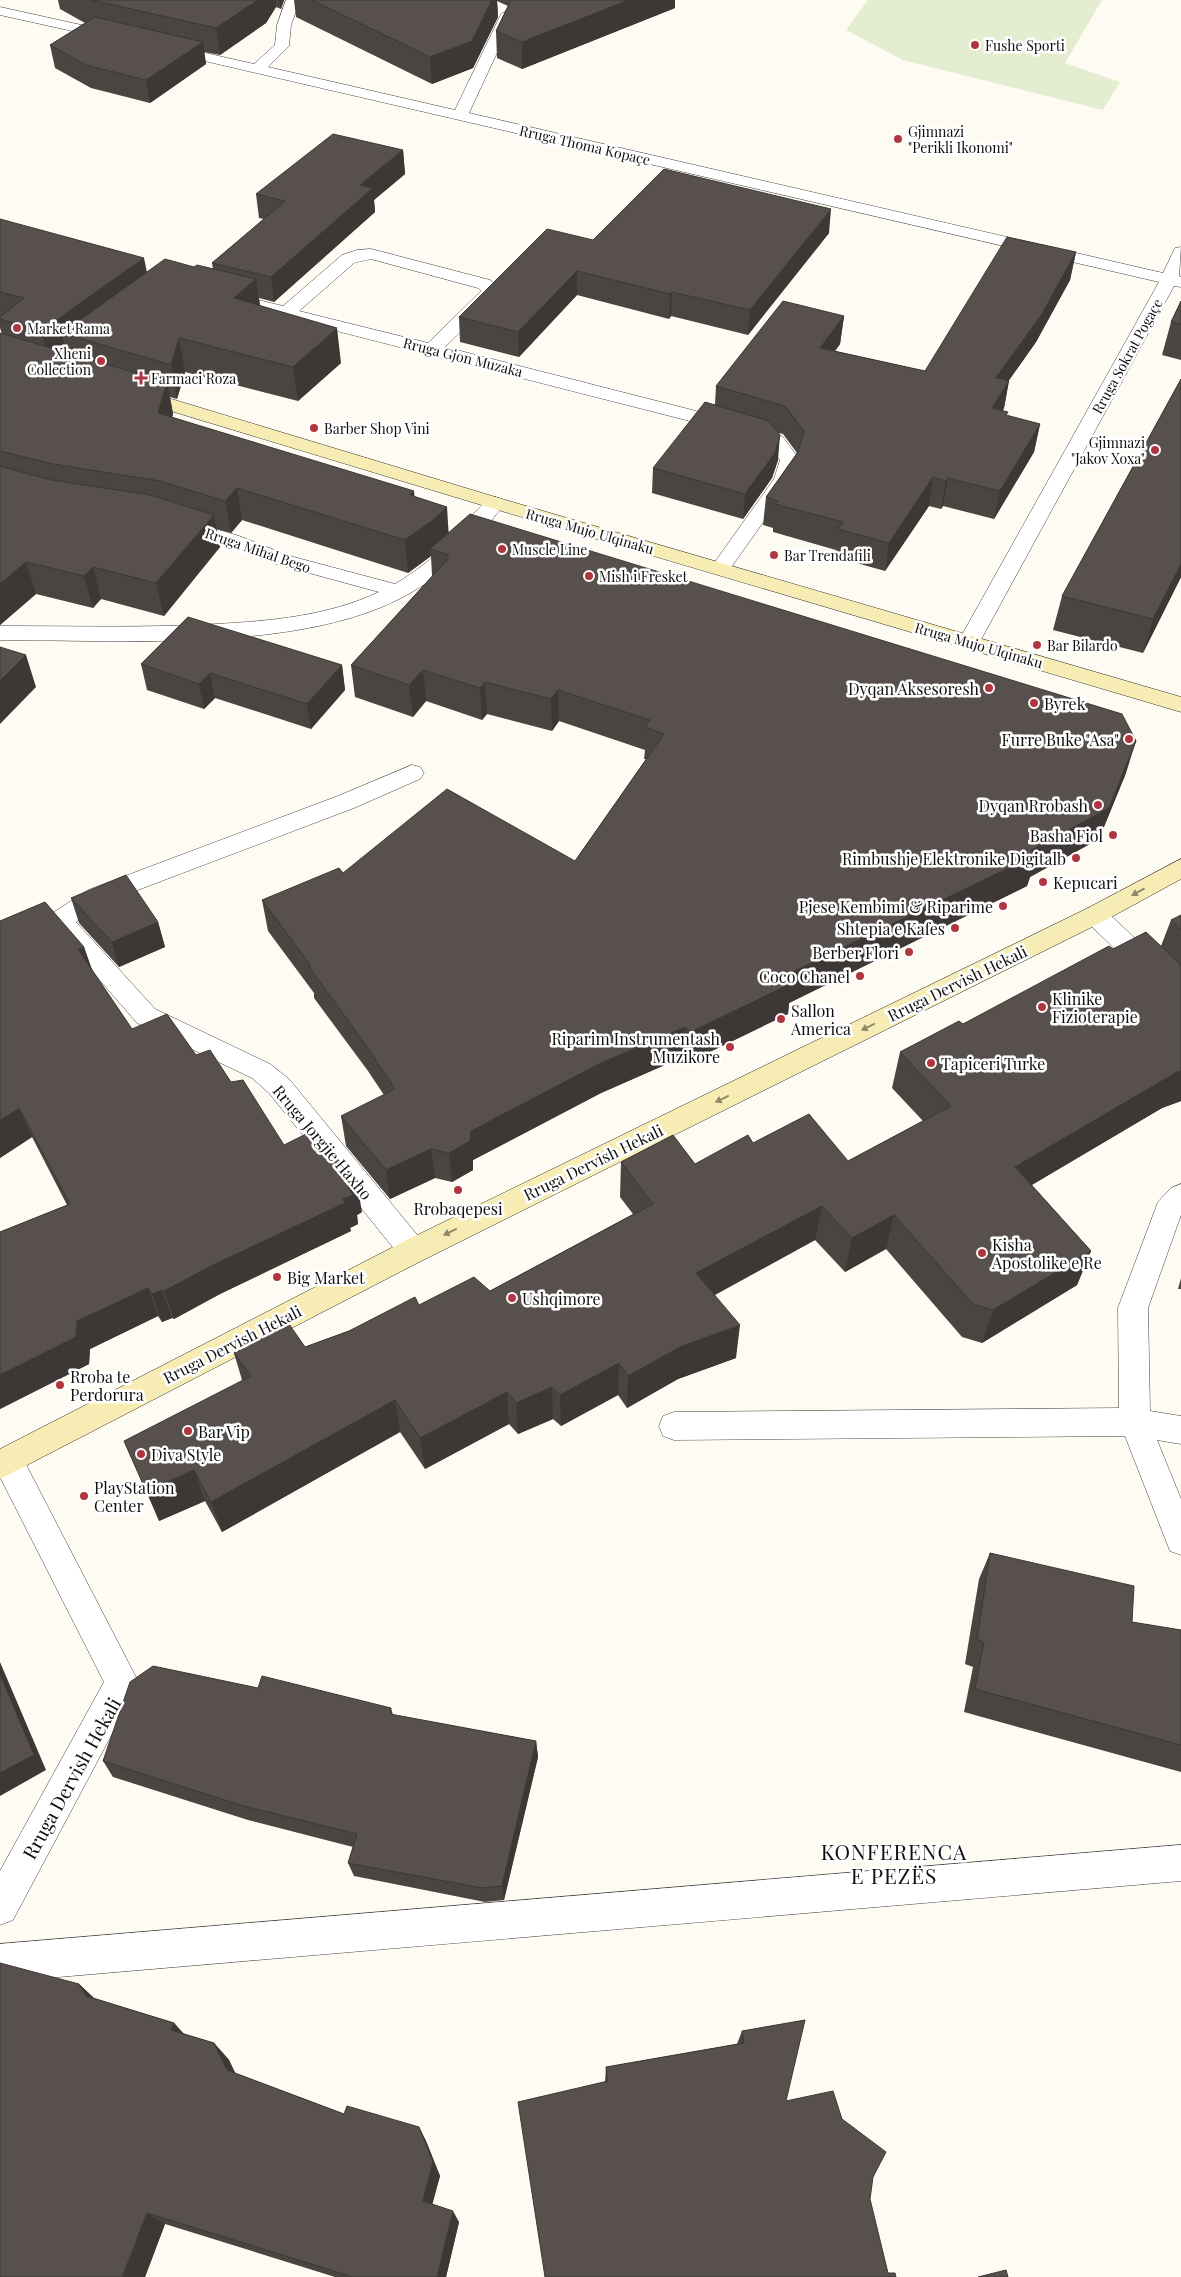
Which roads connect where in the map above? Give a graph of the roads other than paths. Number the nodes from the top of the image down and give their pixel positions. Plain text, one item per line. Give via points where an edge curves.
1 (293, 0) edge
2 (493, 7) dead end
3 (524, 9) edge
4 (0, 10) edge
5 (508, 14) junction
6 (132, 41) edge
7 (152, 45) edge
8 (257, 69) junction
9 (460, 116) junction
10 (1181, 252) edge
11 (1175, 281) edge
12 (206, 292) edge
13 (287, 312) junction
14 (433, 349) junction
15 (118, 389) edge
16 (495, 503) junction
17 (167, 521) edge
18 (720, 569) junction
19 (398, 591) junction
20 (0, 633) edge
21 (969, 642) junction
22 (1181, 705) edge
23 (412, 773) dead end
24 (1181, 868) edge
25 (1095, 915) junction
26 (60, 920) junction
27 (34, 930) edge
28 (1181, 997) edge
29 (1181, 1196) edge
30 (413, 1250) junction
31 (1136, 1422) junction
32 (674, 1426) dead end
33 (1181, 1430) edge
34 (4, 1463) edge
35 (1181, 1540) edge
36 (1181, 1863) edge
37 (0, 1907) edge
38 (0, 1963) edge

1 - 8 street via 284,25 282,46
2 - 5 street
3 - 5 street
4 - 6 street via 43,14
5 - 9 street
7 - 8 street, Rruga Thoma Kopaçe
8 - 9 street, Rruga Thoma Kopaçe
9 - 11 street, Rruga Thoma Kopaçe
10 - 11 street, Rruga Sokrat Pogaçe
11 - 21 street, Rruga Sokrat Pogaçe
12 - 13 street, Rruga Gjon Muzaka
13 - 14 street, Rruga Gjon Muzaka
13 - 14 street via 348,259 357,255 371,254 491,288 490,293
14 - 18 street, Rruga Gjon Muzaka via 740,428 775,440 790,460 784,479
15 - 16 main road, Rruga Mujo Ulqinaku
16 - 18 main road, Rruga Mujo Ulqinaku
16 - 19 street via 468,537 423,576
17 - 19 street, Rruga Mihal Bego via 232,540 311,569
18 - 21 main road, Rruga Mujo Ulqinaku
19 - 20 street via 344,613 264,627 138,633
21 - 22 main road, Rruga Mujo Ulqinaku
23 - 26 street via 346,802 97,896
24 -> 25 main road, Rruga Dervish Hekali
25 - 28 street
25 -> 30 main road, Rruga Dervish Hekali
26 - 27 street
26 - 30 street, Rruga Jorgjie Haxho via 146,1016 261,1071 279,1086
29 - 31 street via 1168,1210 1133,1308
30 - 34 main road, Rruga Dervish Hekali
31 - 32 street
31 - 33 street
31 - 35 street
34 - 37 street, Rruga Dervish Hekali via 122,1683
36 - 38 street

